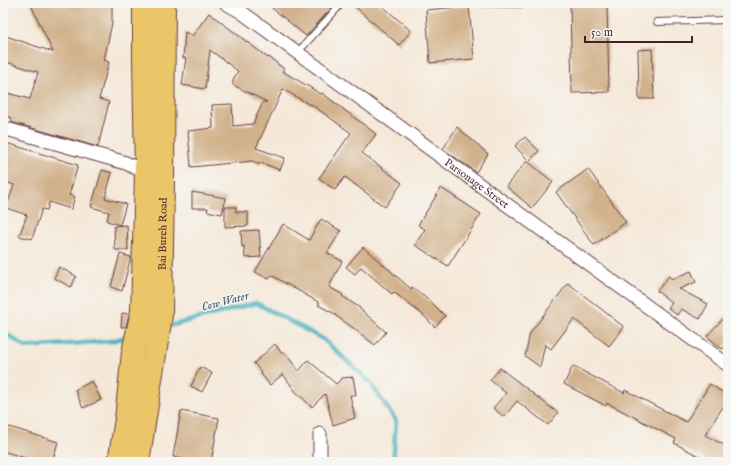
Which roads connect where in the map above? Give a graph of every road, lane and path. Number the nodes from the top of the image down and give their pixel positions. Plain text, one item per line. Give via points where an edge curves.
1 (144, 3) edge
2 (164, 3) edge
3 (226, 3) edge
4 (342, 3) edge
5 (473, 3) edge
6 (520, 4) dead end
7 (728, 20) edge
8 (657, 22) dead end
9 (298, 52) junction
10 (3, 128) edge
11 (146, 173) junction
12 (151, 314) junction
13 (144, 354) junction
14 (728, 365) edge
15 (320, 434) dead end
16 (119, 462) edge
17 (138, 462) edge
18 (320, 462) edge

1 - 11 highway
2 - 12 highway, Bai Bureh Road via 163,180
3 - 9 street, Parsonage Street
4 - 9 lane
5 - 6 lane
7 - 8 lane
9 - 14 street, Parsonage Street
10 - 11 street via 126,163
11 - 12 highway
12 - 13 highway, Bai Bureh Road
13 - 16 highway, Bai Bureh Road via 126,419
13 - 17 highway, Bai Bureh Road
15 - 18 street

